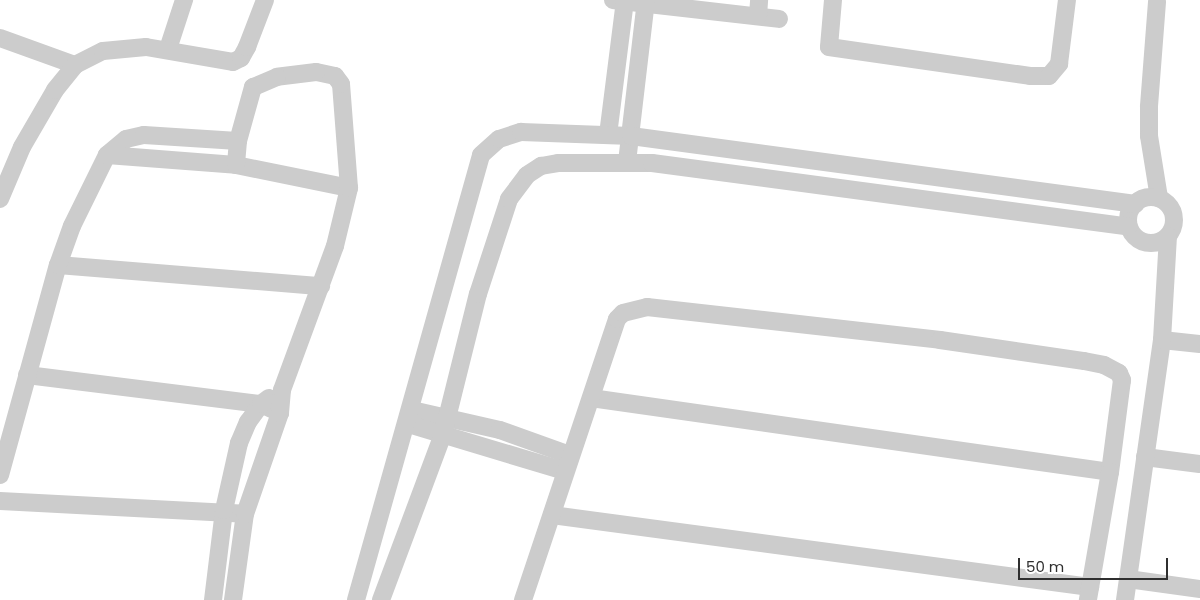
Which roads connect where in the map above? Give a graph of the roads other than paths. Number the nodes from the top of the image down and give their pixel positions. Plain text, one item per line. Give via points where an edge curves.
1 (184, 0) edge
2 (264, 0) edge
3 (833, 0) edge
4 (1067, 0) edge
5 (620, 1) edge
6 (1157, 1) edge
7 (646, 3) edge
8 (758, 8) edge
9 (780, 19) dead end
10 (0, 38) edge
11 (168, 49) junction
12 (75, 65) junction
13 (608, 135) junction
14 (631, 136) junction
15 (238, 141) junction
16 (107, 155) junction
17 (770, 155) junction
18 (627, 162) junction
19 (236, 165) junction
20 (766, 179) junction
21 (980, 184) junction
22 (349, 188) junction
23 (1159, 198) junction
24 (0, 199) edge
25 (1135, 204) junction
26 (975, 208) junction
27 (1129, 227) junction
28 (1168, 236) junction
29 (58, 265) junction
30 (321, 286) junction
31 (1162, 340) junction
32 (1200, 344) edge
33 (27, 375) junction
34 (282, 390) junction
35 (591, 398) junction
36 (261, 404) junction
37 (280, 413) junction
38 (410, 417) junction
39 (445, 425) junction
40 (1144, 457) junction
41 (568, 463) junction
42 (1200, 464) edge
43 (1110, 472) junction
44 (0, 475) edge
45 (0, 501) edge
46 (224, 510) junction
47 (245, 514) junction
48 (552, 515) junction
49 (1128, 579) junction
50 (1200, 589) edge
51 (1089, 593) edge
52 (213, 600) edge
53 (233, 600) edge
54 (356, 600) edge
55 (381, 600) edge
56 (523, 600) edge
57 (1125, 600) edge

1 - 11 street
2 - 11 street via 247,47 238,61 226,63
3 - 4 street via 829,47 1030,76 1050,76 1059,64
5 - 7 street
5 - 13 street
6 - 23 street via 1148,107
7 - 8 street
7 - 14 street
8 - 9 street
10 - 12 street
11 - 12 street via 122,48 89,56
12 - 24 street via 55,90 22,147
13 - 14 street
13 - 38 street via 521,132 498,139 481,155
14 - 17 street
14 - 18 street
15 - 16 street via 144,135 126,139
15 - 19 street
15 - 22 street via 249,94 259,83 277,77 327,72 342,84
16 - 19 street
16 - 29 street via 72,226
17 - 20 street
17 - 21 street
18 - 20 street
18 - 39 street via 541,166 516,187 478,294
19 - 22 street
20 - 26 street
21 - 25 street
21 - 26 street
22 - 30 street
23 - 25 street via 1146,198
23 - 28 street via 1166,202 1174,215
25 - 27 street via 1130,211
26 - 27 street
27 - 28 street via 1146,242 1162,241
28 - 31 street
29 - 30 street
29 - 33 street
30 - 34 street
31 - 32 street
31 - 40 street
33 - 36 street
33 - 44 street
34 - 36 street
34 - 37 street
35 - 41 street
35 - 43 street
35 - 43 street via 618,319 633,309 647,307 998,349 1098,364 1119,373 1122,380
36 - 37 street
36 - 46 street via 239,443
37 - 47 street
38 - 39 street
38 - 54 street
39 - 41 street via 500,430
39 - 55 street
40 - 42 street
40 - 49 street
41 - 48 street
43 - 51 street
45 - 46 street
46 - 47 street
46 - 52 street
47 - 53 street
48 - 51 street
48 - 56 street
49 - 50 street
49 - 57 street

